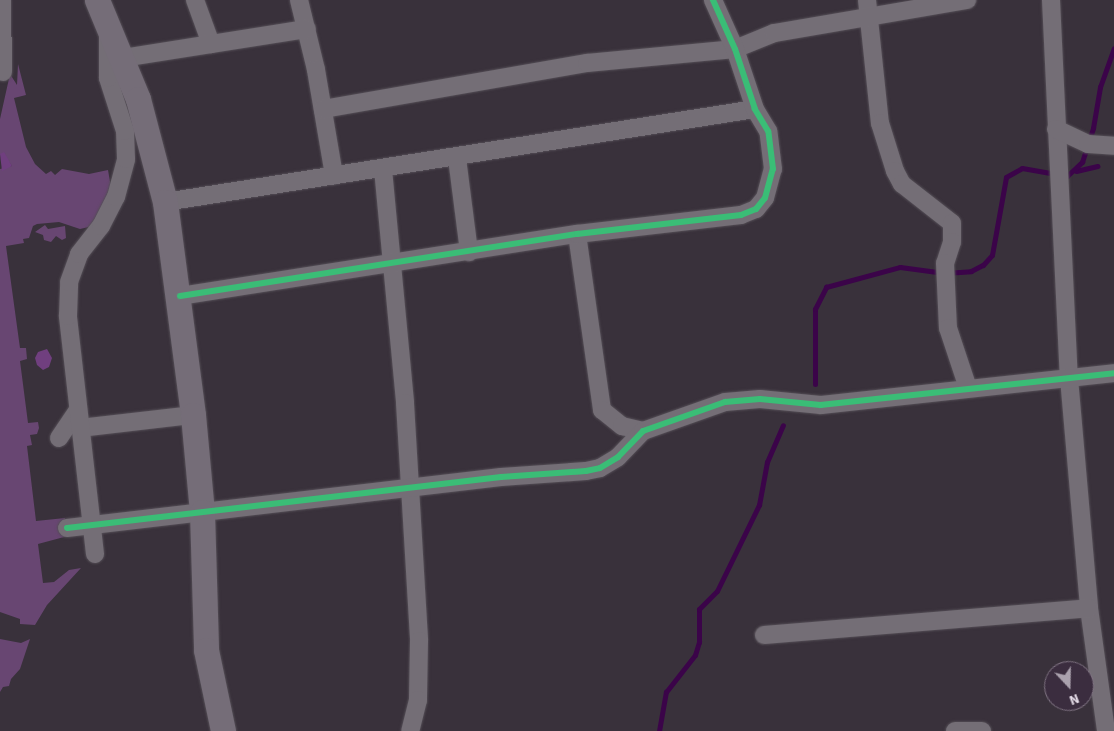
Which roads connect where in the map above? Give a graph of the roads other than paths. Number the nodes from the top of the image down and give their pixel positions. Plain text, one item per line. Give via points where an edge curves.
1 (2, 0) edge
2 (97, 0) edge
3 (195, 0) edge
4 (299, 0) edge
5 (713, 0) edge
6 (967, 0) edge
7 (1051, 0) edge
8 (868, 8) edge
9 (108, 25) junction
10 (307, 29) junction
11 (211, 44) junction
12 (735, 49) junction
13 (123, 58) junction
14 (3, 72) dead end
15 (323, 108) junction
16 (755, 110) junction
17 (1056, 129) junction
18 (1114, 146) edge
19 (457, 158) junction
20 (383, 169) junction
21 (334, 175) junction
22 (165, 202) junction
23 (576, 234) junction
24 (469, 252) junction
25 (393, 264) junction
26 (180, 296) junction
27 (1114, 374) edge
28 (1069, 378) junction
29 (968, 388) junction
30 (78, 410) junction
31 (193, 415) junction
32 (80, 428) junction
33 (643, 431) junction
34 (59, 438) dead end
35 (409, 488) junction
36 (202, 512) junction
37 (92, 526) junction
38 (67, 528) dead end
39 (95, 554) dead end
40 (1089, 608) junction
41 (764, 635) dead end
42 (1108, 722) edge
43 (223, 731) edge
44 (410, 731) edge
45 (955, 731) edge
46 (982, 731) edge

1 - 14 street
2 - 9 street
3 - 11 street
4 - 10 street
5 - 12 street
6 - 8 street
7 - 17 street
8 - 12 street via 774,33
8 - 29 street via 880,123 895,172 902,184 952,223 952,242 945,264 948,328
9 - 13 street
9 - 30 street via 108,78 125,131 126,159 116,197 101,226 79,254 70,282 68,316
10 - 11 street
10 - 15 street
11 - 13 street
12 - 15 street via 587,63
12 - 16 street
13 - 22 street via 138,99
15 - 21 street
16 - 19 street
16 - 23 street via 768,131 773,169 764,198 756,210 741,215
17 - 18 street via 1088,144
17 - 28 street
19 - 20 street
19 - 24 street
20 - 21 street
20 - 25 street
21 - 22 street
22 - 26 street
23 - 24 street
23 - 33 street via 602,410 622,426
24 - 25 street
25 - 26 street
25 - 35 street
26 - 31 street
27 - 28 street
28 - 29 street
28 - 40 street
29 - 33 street via 821,405 760,399 725,402
30 - 32 street
30 - 34 street
31 - 32 street
31 - 36 street
32 - 37 street
33 - 35 street via 618,457 586,472
35 - 36 street
35 - 44 street via 419,641 418,700
36 - 37 street
36 - 43 street via 206,650
37 - 38 street
37 - 39 street
40 - 41 street
40 - 42 street
45 - 46 street

